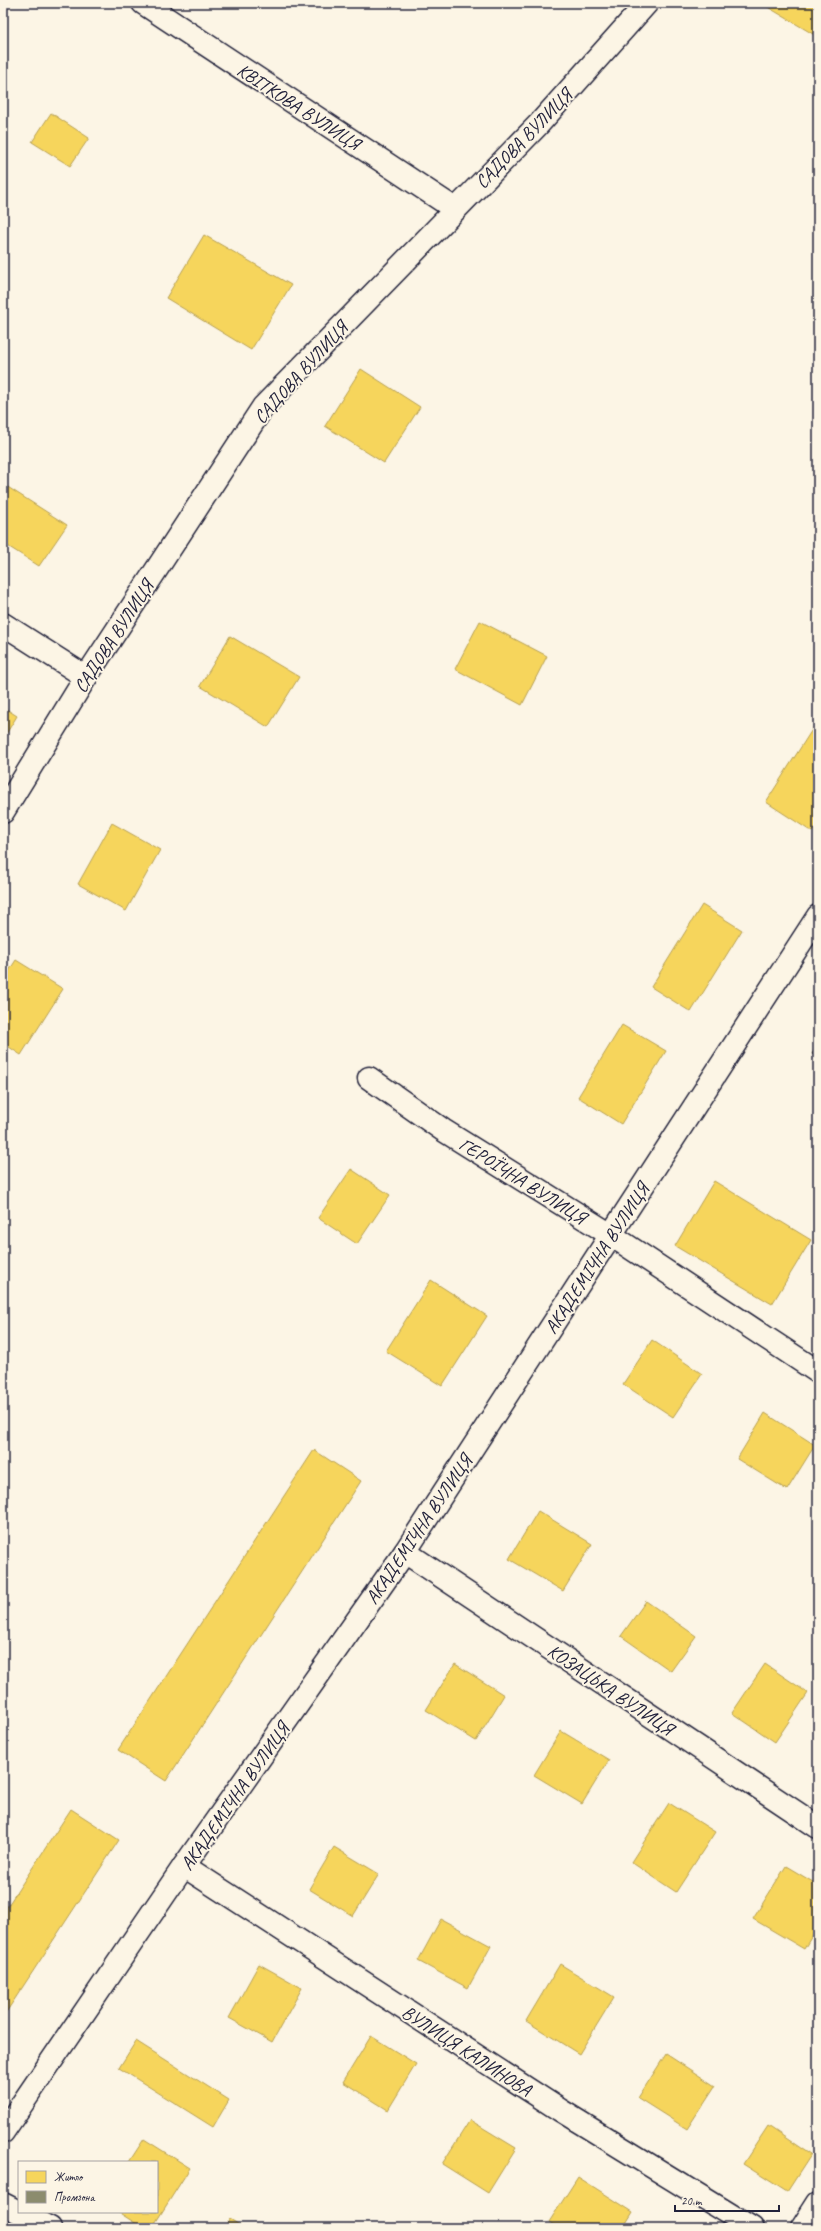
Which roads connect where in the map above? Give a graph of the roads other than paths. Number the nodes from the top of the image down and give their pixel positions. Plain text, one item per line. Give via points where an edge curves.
1 (143, 3) edge
2 (647, 3) edge
3 (455, 209) junction
4 (3, 624) edge
5 (86, 677) junction
6 (3, 812) edge
7 (818, 916) edge
8 (369, 1078) dead end
9 (611, 1235) junction
10 (818, 1372) edge
11 (405, 1552) junction
12 (818, 1827) edge
13 (184, 1866) junction
14 (3, 2132) edge
15 (818, 2203) edge
16 (3, 2204) edge
17 (18, 2212) edge
18 (21, 2213) edge
19 (50, 2228) edge
20 (752, 2228) edge
21 (802, 2228) edge

1 - 3 street, КВІТКОВА ВУЛИЦЯ
2 - 3 street, САДОВА ВУЛИЦЯ via 538,124
3 - 5 street, САДОВА ВУЛИЦЯ via 263,407
4 - 5 street
5 - 6 street, САДОВА ВУЛИЦЯ
7 - 9 street, АКАДЕМІЧНА ВУЛИЦЯ
8 - 9 street, ГЕРОЇЧНА ВУЛИЦЯ via 443,1130
9 - 10 street, ГЕРОЇЧНА ВУЛИЦЯ
9 - 11 street, АКАДЕМІЧНА ВУЛИЦЯ
11 - 12 street, КОЗАЦЬКА ВУЛИЦЯ
11 - 13 street, АКАДЕМІЧНА ВУЛИЦЯ
13 - 14 street, АКАДЕМІЧНА ВУЛИЦЯ
13 - 20 street, ВУЛИЦЯ КАЛИНОВА via 560,2110
15 - 21 street
16 - 17 street
18 - 19 street

